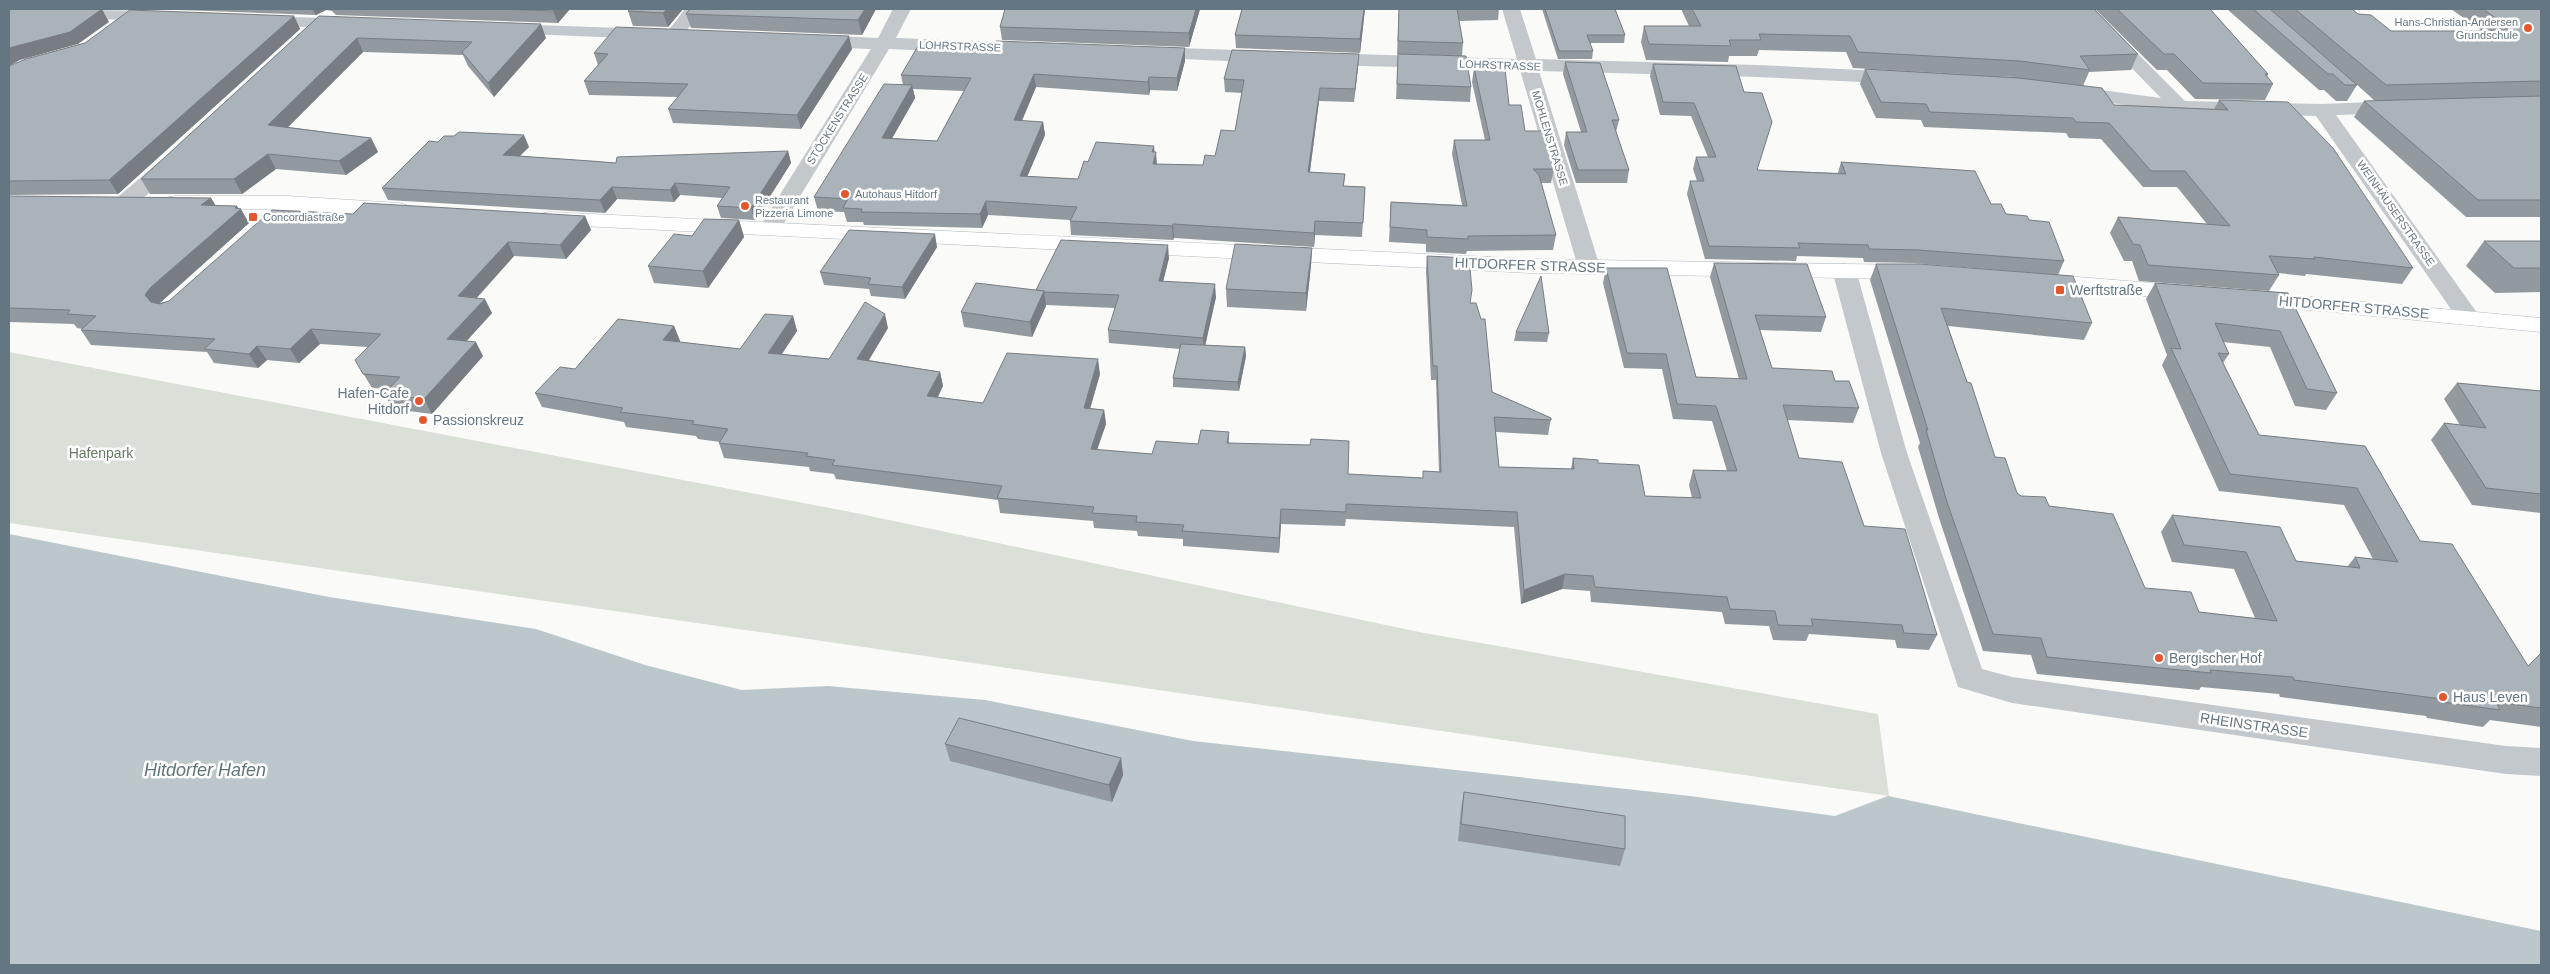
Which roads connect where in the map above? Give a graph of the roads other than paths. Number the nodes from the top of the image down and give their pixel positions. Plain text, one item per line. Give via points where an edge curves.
1 (334, 9) edge
2 (694, 9) edge
3 (902, 9) edge
4 (1511, 9) edge
5 (2083, 9) edge
6 (9, 11) edge
7 (134, 15) junction
8 (180, 17) edge
9 (239, 20) edge
10 (319, 23) junction
11 (368, 25) edge
12 (487, 28) edge
13 (112, 31) edge
14 (674, 35) junction
15 (694, 36) edge
16 (794, 40) edge
17 (298, 42) edge
18 (884, 43) junction
19 (1046, 49) edge
20 (1134, 52) edge
21 (1282, 58) edge
22 (1302, 58) edge
23 (1529, 66) junction
24 (1916, 79) edge
25 (2348, 89) edge
26 (2052, 90) edge
27 (2180, 107) junction
28 (2419, 107) edge
29 (2369, 108) junction
30 (2322, 110) junction
31 (187, 146) edge
32 (286, 202) junction
33 (420, 211) edge
34 (530, 218) edge
35 (264, 222) edge
36 (770, 228) junction
37 (1589, 267) junction
38 (1844, 270) junction
39 (1933, 273) edge
40 (2020, 280) edge
41 (2210, 295) edge
42 (2237, 297) edge
43 (2468, 317) junction
44 (2541, 325) edge
45 (2541, 762) edge

1 - 10 street
2 - 14 street
3 - 18 street, STÖCKENSTRASSE
4 - 23 street, MOHLENSTRASSE
5 - 27 street
6 - 7 street
7 - 8 street
7 - 13 street
9 - 10 street
10 - 11 street
10 - 17 street
12 - 14 street
14 - 15 street
16 - 18 street, LOHRSTRASSE
18 - 19 street, LOHRSTRASSE
18 - 36 street, STÖCKENSTRASSE
20 - 21 street
22 - 23 street, LOHRSTRASSE
23 - 24 street, LOHRSTRASSE via 1774,71
23 - 37 street, MOHLENSTRASSE
25 - 29 street
26 - 27 street
27 - 30 street
28 - 29 street
29 - 30 street
30 - 43 street, WEINHÄUSERSTRASSE
31 - 32 street via 119,201
32 - 33 street
32 - 35 street
34 - 36 street, HITDORFER STRASSE
36 - 37 street, HITDORFER STRASSE via 996,242
37 - 38 street, HITDORFER STRASSE
38 - 39 street, HITDORFER STRASSE
38 - 45 street, RHEINSTRASSE via 1894,453 1969,678 2022,692 2506,760
40 - 41 street
42 - 43 street, HITDORFER STRASSE
43 - 44 street, HITDORFER STRASSE

